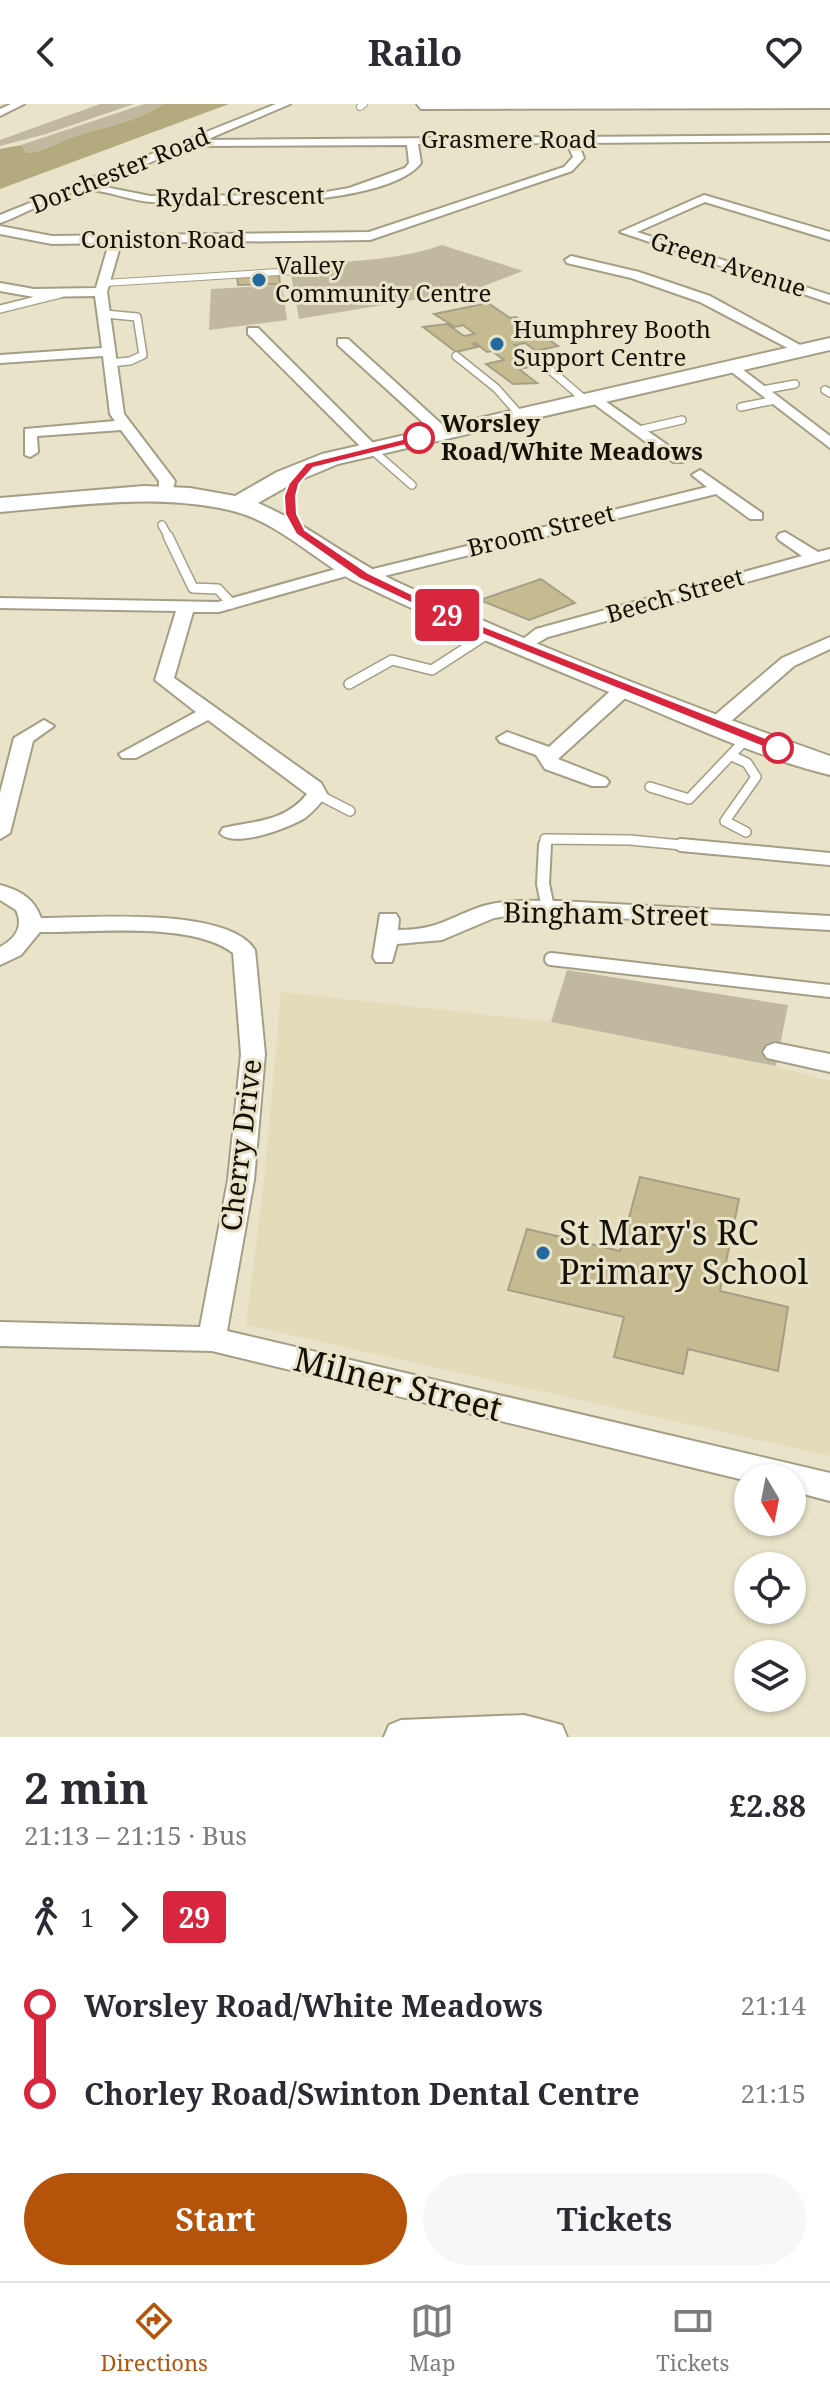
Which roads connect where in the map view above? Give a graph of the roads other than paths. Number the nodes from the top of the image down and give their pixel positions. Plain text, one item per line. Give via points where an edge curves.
1 (19, 104) edge
2 (285, 104) edge
3 (830, 105) edge
4 (421, 106) dead end
5 (0, 113) edge
6 (720, 138) junction
7 (830, 138) edge
8 (571, 139) junction
9 (412, 140) junction
10 (188, 143) junction
11 (726, 151) dead end
12 (84, 186) junction
13 (0, 219) edge
14 (0, 230) edge
15 (830, 236) edge
16 (116, 240) junction
17 (571, 260) dead end
18 (295, 271) dead end
19 (0, 287) edge
20 (103, 287) junction
21 (25, 292) junction
22 (60, 293) junction
23 (830, 299) edge
24 (9, 307) junction
25 (0, 309) edge
26 (105, 314) junction
27 (253, 331) dead end
28 (343, 342) dead end
29 (829, 346) edge
30 (804, 351) junction
31 (456, 356) dead end
32 (109, 358) junction
33 (0, 359) edge
34 (734, 367) junction
35 (548, 368) dead end
36 (795, 384) dead end
37 (762, 390) junction
38 (590, 399) junction
39 (775, 400) junction
40 (741, 407) dead end
41 (520, 415) junction
42 (682, 420) dead end
43 (124, 425) junction
44 (639, 430) junction
45 (443, 433) junction
46 (830, 443) edge
47 (371, 449) junction
48 (30, 452) dead end
49 (678, 459) dead end
50 (309, 466) junction
51 (700, 475) dead end
52 (412, 485) dead end
53 (719, 489) junction
54 (165, 494) junction
55 (239, 504) junction
56 (0, 505) edge
57 (756, 516) dead end
58 (162, 525) dead end
59 (300, 532) junction
60 (785, 537) dead end
61 (822, 555) edge
62 (359, 573) junction
63 (0, 603) edge
64 (232, 604) junction
65 (186, 607) junction
66 (489, 633) junction
67 (830, 642) edge
68 (523, 646) junction
69 (349, 684) dead end
70 (625, 688) junction
71 (208, 713) junction
72 (715, 725) junction
73 (44, 726) dead end
74 (507, 738) dead end
75 (740, 746) junction
76 (129, 754) dead end
77 (549, 757) junction
78 (830, 766) edge
79 (599, 782) dead end
80 (650, 787) dead end
81 (317, 794) junction
82 (350, 811) dead end
83 (746, 832) dead end
84 (0, 833) edge
85 (230, 833) dead end
86 (830, 859) edge
87 (0, 892) edge
88 (548, 908) junction
89 (830, 923) edge
90 (32, 925) junction
91 (386, 937) dead end
92 (0, 957) edge
93 (551, 959) dead end
94 (830, 991) edge
95 (775, 1052) dead end
96 (830, 1063) edge
97 (0, 1334) edge
98 (212, 1339) junction
99 (734, 1464) edge
100 (806, 1481) edge
101 (830, 1487) edge
102 (401, 1737) edge
103 (550, 1737) edge

1 - 5 street
2 - 10 street, Dorchester Road
3 - 4 street
6 - 7 street, Grasmere Road
6 - 8 street, Grasmere Road
6 - 11 street
8 - 9 street, Grasmere Road
8 - 16 street, Coniston Road via 579,158 568,169 381,234
9 - 10 street, Grasmere Road via 266,147
9 - 12 street, Rydal Crescent via 415,163 409,170 331,196 150,199
10 - 12 street, Dorchester Road
12 - 13 street, Dorchester Road
14 - 16 street, Coniston Road via 41,240
15 - 23 street, Green Avenue via 704,198 626,232
16 - 20 street
17 - 30 street via 705,299
18 - 20 lane via 195,275
19 - 21 street
20 - 22 street
20 - 26 street
21 - 22 street
21 - 24 lane
22 - 24 lane
24 - 25 lane
26 - 32 street
26 - 32 lane via 137,317 143,355 130,361
27 - 47 street
28 - 45 street
29 - 30 main road
30 - 34 main road
31 - 41 lane
32 - 33 street
32 - 43 street via 117,414
34 - 37 street
34 - 38 main road
35 - 38 lane
36 - 37 lane
37 - 39 street
38 - 41 main road
38 - 44 street
39 - 40 lane
39 - 46 street
41 - 45 main road
42 - 44 lane
43 - 48 street via 30,432
43 - 54 street via 167,481
44 - 49 street
45 - 47 main road
47 - 50 main road
47 - 52 lane
50 - 55 main road
50 - 59 main road via 290,496
51 - 53 street
53 - 57 street
53 - 62 street, Broom Street
54 - 55 main road
54 - 56 main road
55 - 59 main road
58 - 64 lane via 193,588 218,589
59 - 62 main road
60 - 61 street
61 - 68 street, Beech Street via 542,633
62 - 64 street, Broom Street
62 - 66 main road
63 - 65 street, Broom Street
64 - 65 street, Broom Street
65 - 71 street via 164,680
66 - 68 main road
66 - 69 lane via 432,670 392,660
67 - 72 street via 788,662
68 - 70 main road
70 - 72 main road
70 - 77 street
71 - 76 street
71 - 81 street
72 - 75 main road
73 - 84 street via 24,738
74 - 77 street
75 - 78 main road
75 - 80 lane via 689,799
75 - 83 lane via 756,777 725,821
77 - 79 street via 552,765
81 - 82 lane
81 - 85 street via 298,812 268,827
86 - 88 lane via 630,840 545,839
87 - 90 street via 26,905
88 - 89 street, Bingham Street
88 - 91 street, Bingham Street via 489,912 442,933
90 - 92 street via 18,947
90 - 98 street, Cherry Drive via 183,926 231,938 244,950 253,1054 241,1180
93 - 94 lane
95 - 96 street
97 - 98 street, Milner Street
98 - 99 street, Milner Street
100 - 101 street, Milner Street
102 - 103 street via 524,1732

